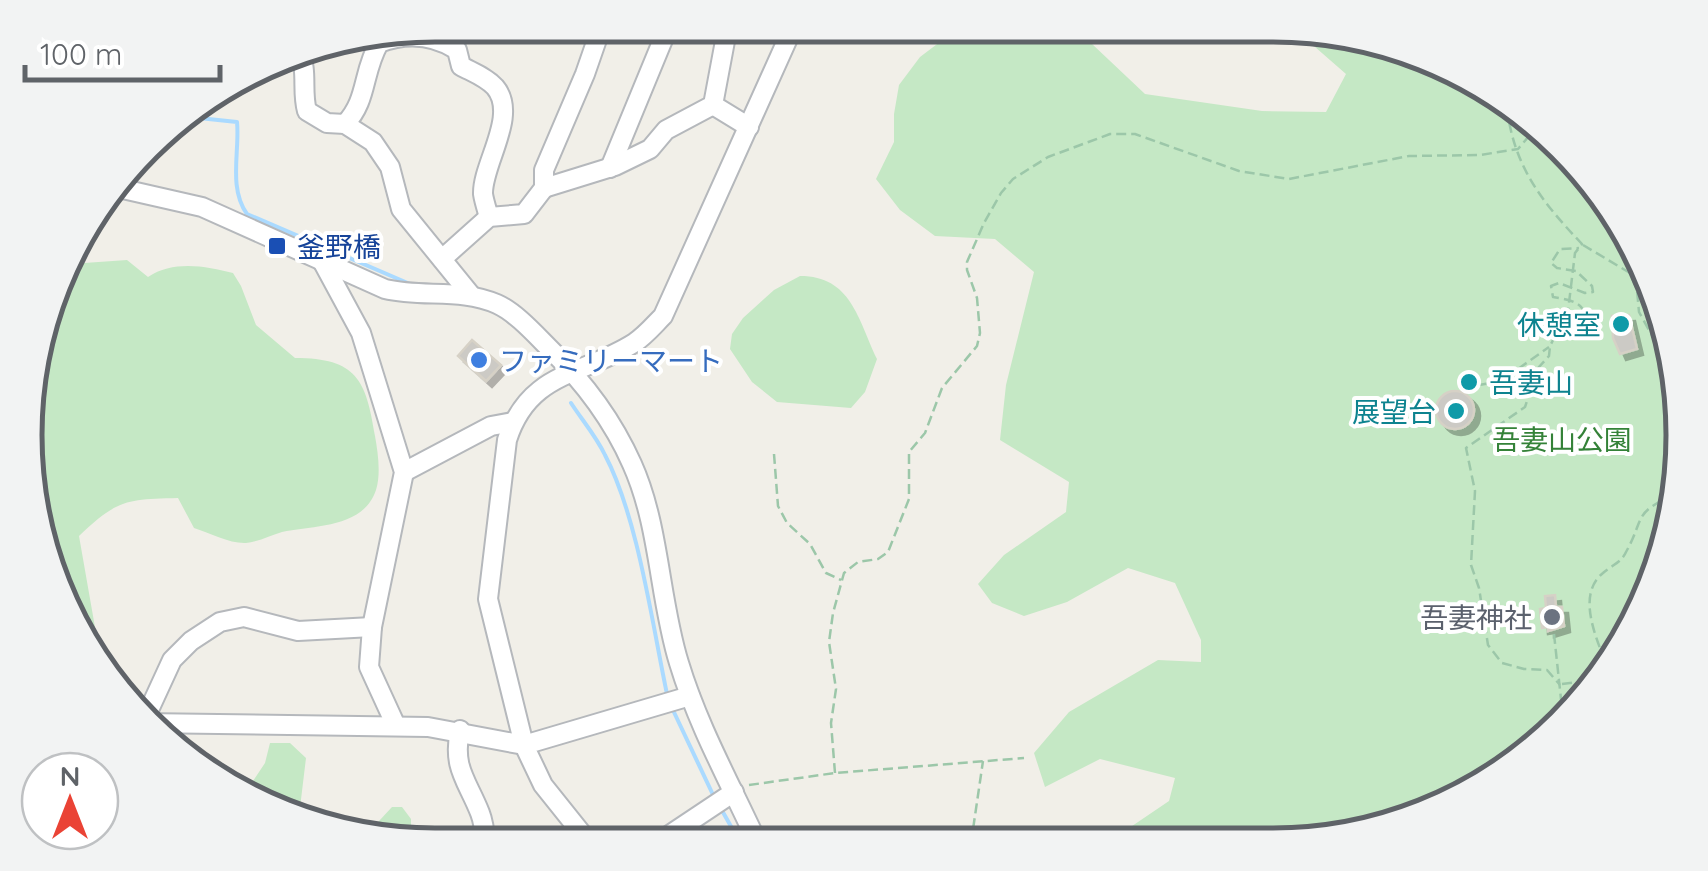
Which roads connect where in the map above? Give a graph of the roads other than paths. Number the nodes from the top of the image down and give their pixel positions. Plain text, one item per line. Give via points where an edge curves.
1 (439, 42) edge
2 (596, 42) edge
3 (662, 42) edge
4 (725, 42) edge
5 (786, 42) edge
6 (377, 47) edge
7 (305, 65) edge
8 (713, 105) junction
9 (345, 124) junction
10 (749, 127) junction
11 (610, 168) junction
12 (544, 188) junction
13 (129, 190) edge
14 (489, 218) junction
15 (321, 258) junction
16 (442, 258) junction
17 (470, 294) junction
18 (572, 370) junction
19 (513, 422) junction
20 (404, 472) junction
21 (372, 627) junction
22 (678, 700) junction
23 (151, 706) edge
24 (168, 723) edge
25 (396, 726) junction
26 (460, 730) junction
27 (524, 744) junction
28 (724, 798) junction
29 (483, 828) edge
30 (578, 828) edge
31 (680, 828) edge
32 (746, 828) edge

1 - 14 street via 457,50 461,66 486,78 502,104 483,193
2 - 12 street via 544,170
3 - 11 street
4 - 8 street
5 - 10 street
6 - 9 street via 360,108
7 - 9 street via 308,111 327,123
8 - 10 street
8 - 11 street
9 - 16 street via 382,153 401,208
10 - 18 street via 663,316 633,343
11 - 12 street
12 - 14 street via 524,214
13 - 15 street via 202,207
14 - 16 street
15 - 17 street via 404,294
15 - 20 street via 360,334
16 - 17 street
17 - 18 street via 502,306
18 - 19 street via 527,401
18 - 22 street via 634,466 678,659
19 - 20 street via 491,426
19 - 27 street via 488,599
20 - 21 street
21 - 23 street via 298,631 244,617 220,622 172,660
21 - 25 street via 369,667
22 - 27 street
22 - 28 street
24 - 25 street
25 - 26 street
26 - 27 street
26 - 29 street via 456,758
27 - 30 street via 543,785
28 - 31 street
28 - 32 street

